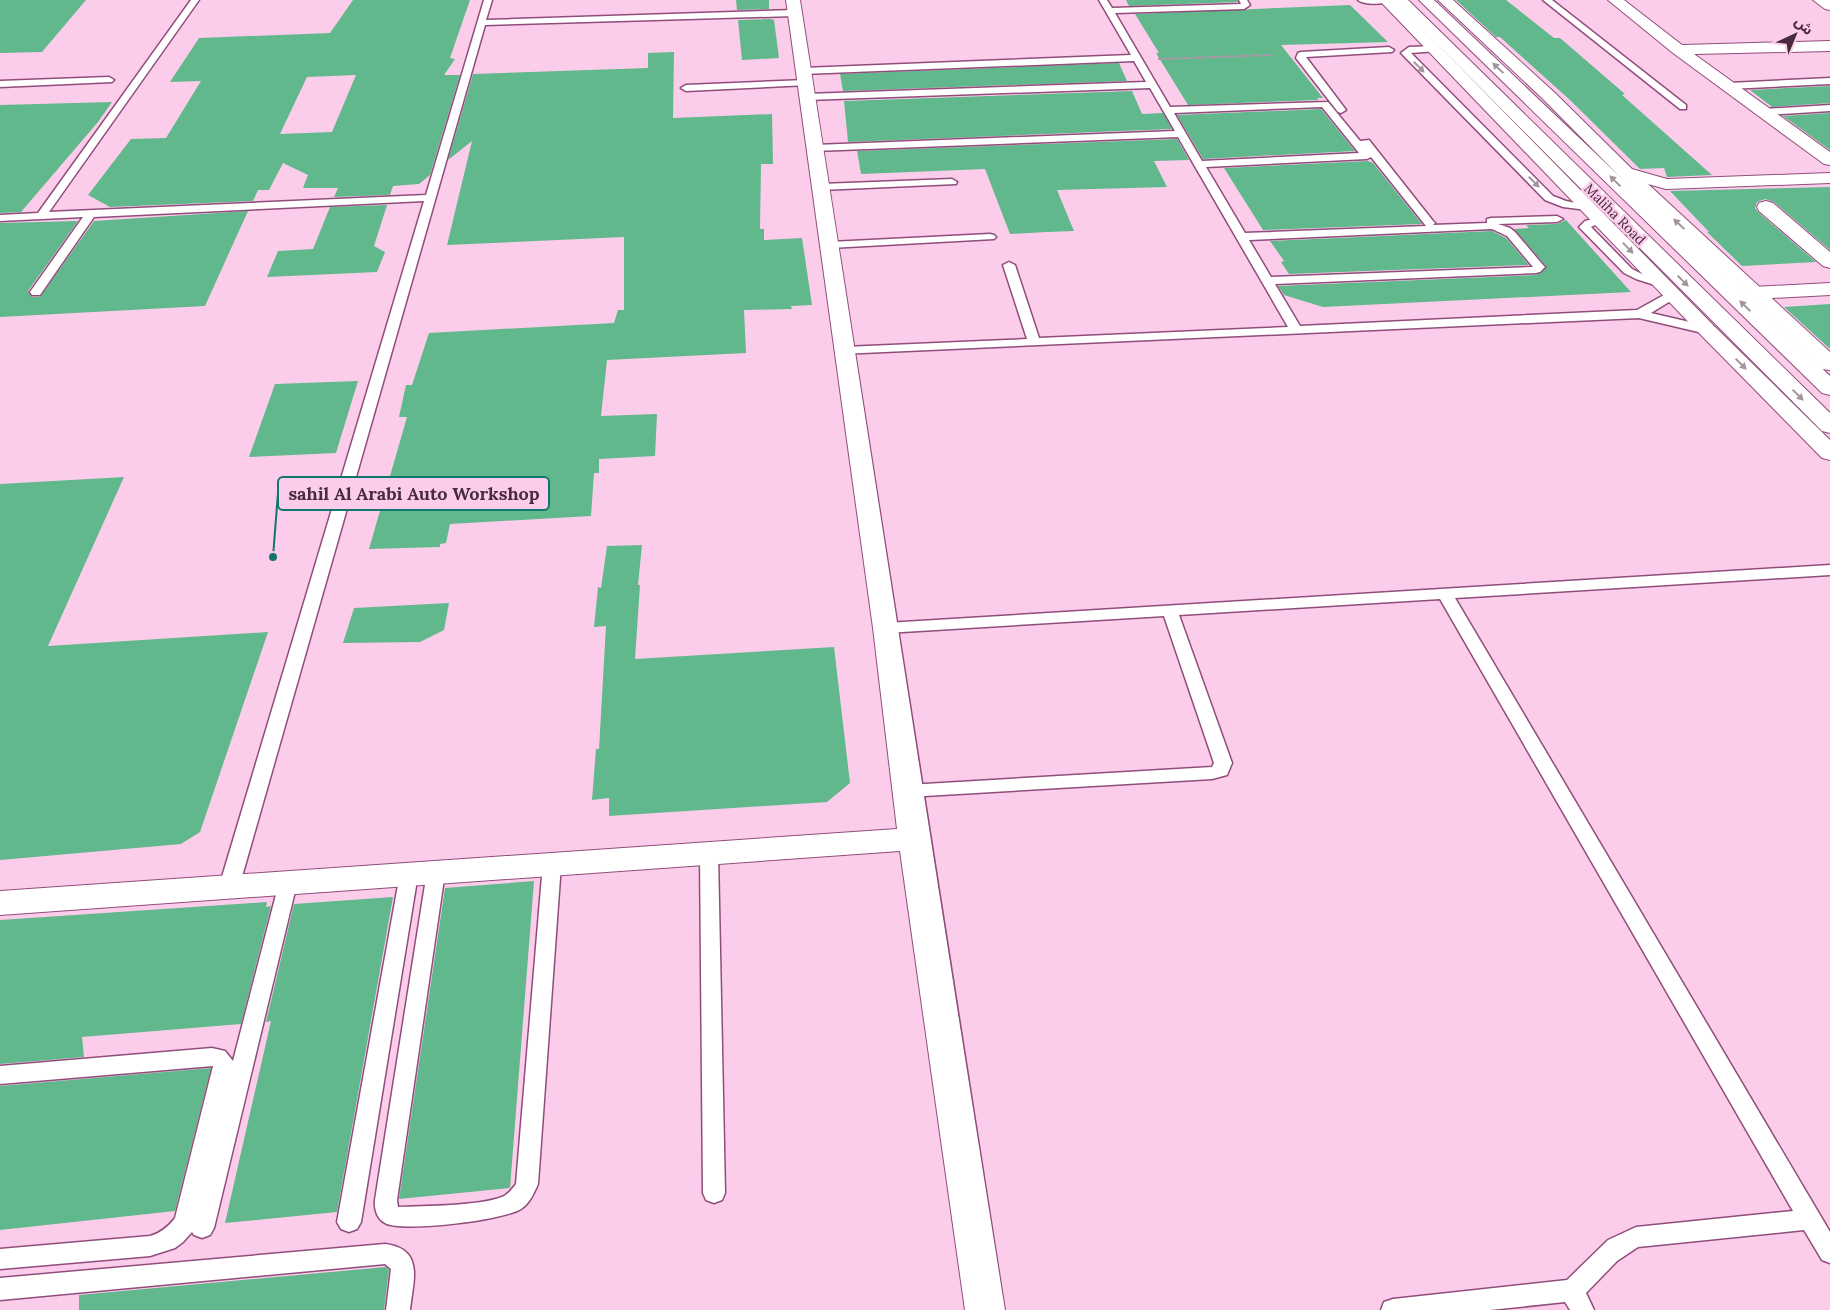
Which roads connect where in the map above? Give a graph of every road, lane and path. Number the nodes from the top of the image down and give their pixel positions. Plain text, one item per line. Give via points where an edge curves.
1 (195, 0) edge
2 (488, 0) edge
3 (1103, 0) edge
4 (1243, 0) edge
5 (1362, 0) edge
6 (1386, 0) edge
7 (1400, 0) edge
8 (1426, 0) edge
9 (1445, 0) edge
10 (1547, 0) edge
11 (1615, 0) edge
12 (1820, 0) edge
13 (793, 6) edge
14 (1830, 6) edge
15 (1109, 11) junction
16 (1454, 18) junction
17 (481, 23) junction
18 (1830, 46) edge
19 (1434, 49) junction
20 (1389, 50) dead end
21 (1678, 50) junction
22 (1272, 55) dead end
23 (1137, 58) junction
24 (109, 80) dead end
25 (1830, 81) edge
26 (0, 84) edge
27 (805, 84) junction
28 (1152, 85) junction
29 (1728, 86) junction
30 (1519, 87) junction
31 (686, 88) dead end
32 (1549, 96) junction
33 (1683, 107) dead end
34 (1830, 108) edge
35 (1167, 110) junction
36 (1764, 112) junction
37 (1181, 134) junction
38 (815, 148) junction
39 (1830, 160) edge
40 (1199, 164) junction
41 (1628, 174) junction
42 (1830, 178) edge
43 (952, 182) dead end
44 (1666, 184) junction
45 (821, 187) junction
46 (1650, 197) junction
47 (429, 198) junction
48 (1766, 207) dead end
49 (1598, 212) junction
50 (91, 214) junction
51 (41, 216) junction
52 (0, 218) edge
53 (1557, 220) dead end
54 (1429, 223) junction
55 (1239, 233) junction
56 (990, 237) dead end
57 (830, 245) junction
58 (1830, 262) edge
59 (1009, 264) dead end
60 (1266, 281) junction
61 (1668, 289) junction
62 (1830, 289) edge
63 (36, 292) dead end
64 (1759, 298) junction
65 (1830, 301) edge
66 (1639, 314) junction
67 (1296, 330) junction
68 (1707, 330) junction
69 (1034, 342) junction
70 (844, 351) junction
71 (1830, 364) edge
72 (1830, 388) edge
73 (1830, 426) edge
74 (1830, 453) edge
75 (1830, 570) edge
76 (1445, 594) junction
77 (1170, 611) junction
78 (886, 628) junction
79 (908, 791) junction
80 (914, 839) junction
81 (709, 854) junction
82 (552, 864) junction
83 (423, 873) junction
84 (288, 883) junction
85 (229, 887) junction
86 (0, 903) edge
87 (0, 1075) edge
88 (714, 1193) dead end
89 (1810, 1219) junction
90 (349, 1222) dead end
91 (202, 1228) dead end
92 (1830, 1253) edge
93 (0, 1259) edge
94 (0, 1289) edge
95 (1577, 1300) edge
96 (398, 1310) edge
97 (985, 1310) edge
98 (1393, 1310) edge

1 - 51 lane
2 - 17 lane
3 - 15 lane
4 - 15 lane via 1244,6
5 - 6 lane
6 - 19 street
7 - 49 street, Maliha Road
8 - 16 street, Maliha Road
9 - 16 street
10 - 33 lane
11 - 21 street
12 - 14 street
13 - 17 lane
13 - 27 street
15 - 23 lane
30 -> 16 street, Maliha Road
16 - 32 street
17 - 47 lane
18 - 21 street
19 - 49 street
19 -> 49 lane via 1409,50 1406,53 1549,198
20 - 54 lane via 1300,56
21 - 29 street
22 - 23 path
23 - 27 lane
23 - 28 lane
24 - 26 lane
25 - 29 lane
27 - 28 lane
27 - 31 lane
27 - 38 street
28 - 35 lane
29 - 36 street
30 - 32 street
72 -> 30 street, Maliha Road
32 - 41 street
34 - 36 lane
35 - 37 lane
35 - 40 lane via 1325,104 1367,156
36 - 39 street
37 - 38 lane
37 - 40 lane
38 - 45 street
40 - 55 lane
41 - 44 street
41 - 46 street
42 - 44 street
43 - 45 lane
44 - 46 street
45 - 57 street
64 -> 46 street
47 - 50 lane
47 - 85 lane
48 - 58 street
49 -> 61 street
49 -> 73 street, Maliha Road
50 - 51 lane
50 - 63 lane
51 - 52 lane
53 - 54 lane
54 - 55 lane
55 - 60 lane
55 - 60 lane via 1492,226 1511,234 1539,267 1528,271
56 - 57 lane
57 - 70 street
59 - 69 lane
60 - 67 lane
61 - 66 lane via 1658,305
61 - 68 street
62 - 64 street
64 - 65 street
64 - 71 street
66 - 67 lane
66 - 68 lane
67 - 69 lane
68 -> 74 street
69 - 70 lane
70 - 78 street
75 - 76 lane
76 - 77 lane
76 - 89 lane
77 - 78 lane
77 - 79 lane via 1223,763 1221,771
78 - 79 street
79 - 80 street
80 - 81 street
80 - 97 street
81 - 82 street
81 - 88 lane
82 - 83 street
82 - 83 lane via 523,1192 517,1200 499,1208 394,1217 385,1207
83 - 84 street
83 - 90 lane
84 - 85 street
84 - 91 lane
85 - 86 street
87 - 93 lane via 212,1056 224,1064 186,1222 181,1231 162,1244 150,1246
89 - 92 lane
89 - 95 lane via 1636,1237 1612,1249 1590,1273
94 - 96 lane via 385,1254 393,1255 403,1266
95 - 98 lane

